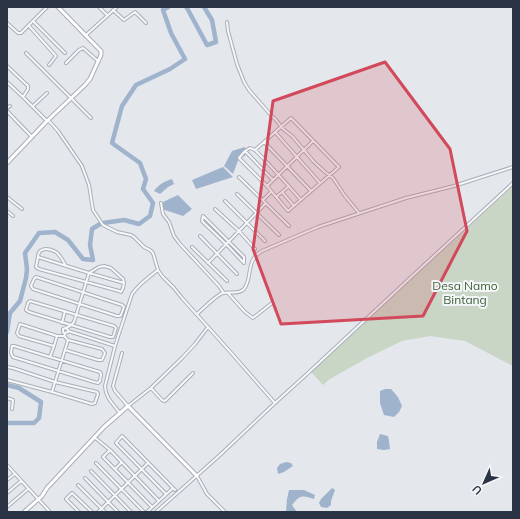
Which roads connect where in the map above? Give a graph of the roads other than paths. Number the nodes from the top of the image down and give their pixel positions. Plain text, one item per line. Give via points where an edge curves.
1 (47, 7) edge
2 (58, 7) edge
3 (99, 7) edge
4 (117, 7) edge
5 (113, 10) junction
6 (107, 15) junction
7 (33, 21) junction
8 (227, 22) dead end
9 (7, 23) edge
10 (146, 23) dead end
11 (29, 26) junction
12 (86, 35) junction
13 (26, 53) dead end
14 (64, 53) dead end
15 (98, 62) junction
16 (66, 63) dead end
17 (49, 65) dead end
18 (7, 66) edge
19 (7, 82) edge
20 (47, 93) dead end
21 (23, 97) junction
22 (71, 98) junction
23 (10, 106) dead end
24 (33, 106) junction
25 (7, 110) edge
26 (91, 118) dead end
27 (48, 121) junction
28 (281, 127) junction
29 (275, 132) junction
30 (32, 137) junction
31 (313, 141) junction
32 (264, 142) junction
33 (255, 150) junction
34 (304, 150) junction
35 (245, 151) junction
36 (297, 157) junction
37 (7, 163) edge
38 (287, 166) junction
39 (513, 167) edge
40 (278, 175) junction
41 (330, 175) junction
42 (239, 177) dead end
43 (273, 180) junction
44 (320, 183) junction
45 (513, 183) edge
46 (266, 186) junction
47 (289, 186) junction
48 (311, 191) junction
49 (271, 192) junction
50 (282, 192) junction
51 (237, 194) dead end
52 (7, 197) edge
53 (276, 197) junction
54 (263, 200) junction
55 (302, 200) junction
56 (225, 201) dead end
57 (161, 203) dead end
58 (266, 203) junction
59 (294, 206) junction
60 (22, 209) dead end
61 (215, 209) dead end
62 (7, 211) edge
63 (256, 213) junction
64 (359, 213) junction
65 (13, 216) dead end
66 (247, 223) junction
67 (289, 226) dead end
68 (239, 232) junction
69 (200, 236) dead end
70 (279, 236) dead end
71 (265, 241) dead end
72 (229, 242) junction
73 (226, 244) junction
74 (192, 247) dead end
75 (255, 249) dead end
76 (217, 254) junction
77 (38, 257) junction
78 (208, 264) junction
79 (66, 266) junction
80 (158, 270) junction
81 (89, 273) junction
82 (237, 274) dead end
83 (227, 281) dead end
84 (86, 282) junction
85 (124, 283) junction
86 (82, 293) junction
87 (223, 293) junction
88 (228, 293) junction
89 (272, 303) dead end
90 (79, 304) junction
91 (65, 311) junction
92 (197, 314) junction
93 (76, 315) junction
94 (62, 323) junction
95 (70, 326) junction
96 (208, 327) junction
97 (66, 328) junction
98 (68, 331) junction
99 (65, 335) junction
100 (57, 336) junction
101 (68, 340) junction
102 (54, 346) junction
103 (115, 346) junction
104 (65, 350) junction
105 (122, 353) dead end
106 (50, 357) junction
107 (61, 361) junction
108 (7, 367) edge
109 (58, 371) junction
110 (193, 373) dead end
111 (7, 380) edge
112 (55, 382) junction
113 (151, 388) junction
114 (52, 392) junction
115 (7, 398) edge
116 (275, 402) junction
117 (128, 406) junction
118 (12, 409) dead end
119 (120, 413) junction
120 (94, 437) junction
121 (110, 450) junction
122 (121, 462) junction
123 (96, 463) dead end
124 (148, 463) junction
125 (7, 465) edge
126 (115, 469) junction
127 (142, 469) junction
128 (90, 471) dead end
129 (15, 474) junction
130 (135, 476) junction
131 (196, 476) junction
132 (85, 478) dead end
133 (7, 480) edge
134 (21, 481) junction
135 (128, 483) junction
136 (78, 485) dead end
137 (28, 488) junction
138 (122, 489) junction
139 (7, 494) edge
140 (166, 494) junction
141 (115, 496) junction
142 (38, 500) junction
143 (159, 501) junction
144 (108, 502) junction
145 (8, 505) edge
146 (152, 507) junction
147 (102, 509) junction
148 (24, 512) edge
149 (50, 512) edge
150 (79, 512) edge
151 (92, 512) edge
152 (98, 512) edge
153 (105, 512) edge
154 (118, 512) edge
155 (131, 512) edge
156 (145, 512) edge
157 (156, 512) edge
158 (225, 512) edge

1 - 7 street
2 - 12 street
3 - 6 street
4 - 5 street
5 - 6 street
5 - 10 street via 124,20 135,12
6 - 12 street
7 - 11 street
7 - 14 street
8 - 28 street via 244,82
9 - 11 street via 19,33
11 - 17 street via 56,56
12 - 15 street via 101,51
13 - 22 street
15 - 16 street via 83,48
15 - 22 street via 90,79
18 - 21 street via 28,86
19 - 21 street
20 - 24 street
21 - 24 street
22 - 26 street
22 - 27 street
23 - 25 street
24 - 27 street
25 - 30 street
27 - 30 street
27 - 80 street via 82,166 89,185 93,210 103,225 131,235 150,250
28 - 29 street
28 - 31 street via 291,118
28 - 34 street
29 - 32 street
29 - 36 street
30 - 37 street
31 - 34 street
31 - 41 street via 338,167
32 - 33 street
32 - 38 street
33 - 35 street via 250,148
33 - 40 street
34 - 36 street
34 - 41 street
35 - 43 street
35 - 46 street via 239,158
36 - 38 street
36 - 44 street
38 - 40 street
38 - 48 street
39 - 64 street
40 - 43 street
40 - 47 street
41 - 44 street
41 - 64 street
42 - 54 street
43 - 46 street
44 - 48 street
45 - 116 street
46 - 49 street
47 - 50 street
47 - 55 street
48 - 55 street
49 - 53 street
49 - 54 street
50 - 53 street
50 - 59 street
51 - 63 street
52 - 60 street
53 - 59 street via 288,211
54 - 58 street
55 - 59 street
56 - 66 street
57 - 87 street via 163,214 174,236
58 - 63 street
58 - 67 street
61 - 68 street
62 - 65 street
63 - 66 street
63 - 70 street
64 - 88 street via 318,226 257,253 245,287 241,291
66 - 68 street
66 - 71 street
68 - 72 street
68 - 75 street
69 - 76 street
72 - 73 street
72 - 73 street via 244,257 244,263
72 - 73 street via 203,216 202,221
73 - 76 street
74 - 78 street
76 - 78 street
76 - 82 street
77 - 79 street
77 - 79 street via 42,249 51,250 60,256
77 - 84 street via 37,268
78 - 83 street
79 - 81 street
80 - 92 street
80 - 103 street via 132,294
81 - 84 street
81 - 85 street
81 - 85 street via 104,266 111,268 123,278
84 - 85 street via 121,292
84 - 86 street
86 - 90 street
86 - 90 street via 124,307 121,315 117,316
86 - 90 street via 36,277 31,286 33,289
87 - 88 street
87 - 92 street
88 - 89 street via 252,318
90 - 93 street
91 - 93 street
91 - 94 street
91 - 94 street via 30,301 26,310
92 - 96 street
93 - 95 street
93 - 95 street via 114,326 115,335 110,337
94 - 95 street
95 - 97 street
96 - 113 street via 195,344
96 - 116 street
97 - 98 street
97 - 99 street via 62,330
98 - 99 street
98 - 103 street
99 - 100 street
99 - 101 street
100 - 102 street
100 - 102 street via 20,324 17,332 19,336
101 - 104 street
101 - 104 street via 102,349 105,353 102,360 98,360
102 - 106 street
103 - 119 street via 105,390
104 - 107 street
105 - 117 street via 113,386 114,391
106 - 107 street
106 - 109 street via 12,346 13,357
107 - 109 street
107 - 109 street via 100,372 100,380 97,383
108 - 112 street
109 - 112 street
110 - 113 street via 165,401
111 - 114 street
112 - 114 street
112 - 114 street via 97,392 97,400 92,404
113 - 117 street
115 - 118 street via 13,400
116 - 131 street
117 - 119 street
117 - 131 street
119 - 120 street
120 - 121 street
120 - 142 street
121 - 122 street
121 - 126 street via 103,457
122 - 126 street
122 - 130 street
123 - 138 street
124 - 127 street
124 - 127 street via 122,436 116,443
124 - 140 street via 174,489
125 - 129 street
126 - 135 street
127 - 130 street
127 - 140 street
128 - 141 street
129 - 133 street
129 - 134 street
130 - 135 street
130 - 143 street
131 - 157 street
131 - 158 street via 207,494
132 - 144 street
134 - 137 street
134 - 139 street
135 - 138 street
135 - 146 street
136 - 147 street
137 - 142 street
137 - 145 street
138 - 141 street
138 - 156 street
140 - 143 street
141 - 144 street
141 - 155 street
142 - 148 street
142 - 149 street
143 - 146 street
144 - 147 street
144 - 154 street
146 - 156 street
147 - 152 street
147 - 153 street
150 - 151 street via 66,499 72,492

